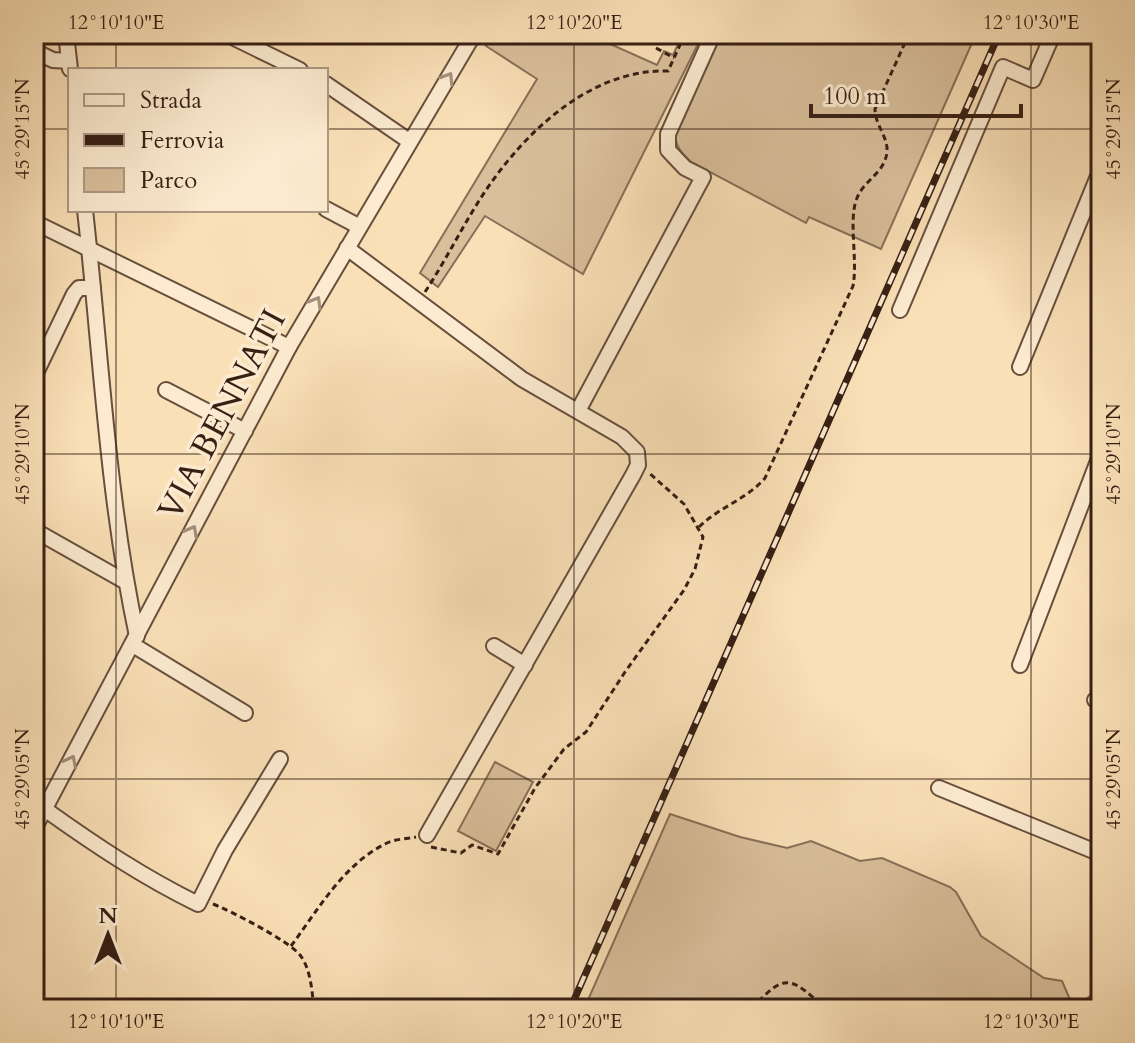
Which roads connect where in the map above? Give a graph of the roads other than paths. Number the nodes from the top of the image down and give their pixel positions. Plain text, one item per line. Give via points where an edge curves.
1 (66, 34) edge
2 (226, 34) edge
3 (474, 34) edge
4 (713, 34) edge
5 (1053, 34) edge
6 (34, 51) edge
7 (70, 65) edge
8 (296, 68) edge
9 (328, 85) edge
10 (409, 141) junction
11 (1101, 169) edge
12 (328, 210) edge
13 (85, 212) edge
14 (34, 222) edge
15 (358, 226) junction
16 (89, 248) junction
17 (347, 248) junction
18 (93, 288) junction
19 (900, 310) dead end
20 (289, 347) junction
21 (1020, 367) dead end
22 (34, 377) edge
23 (166, 390) dead end
24 (578, 411) junction
25 (245, 431) junction
26 (1101, 453) edge
27 (34, 530) edge
28 (126, 582) junction
29 (135, 640) junction
30 (494, 646) dead end
31 (525, 665) junction
32 (1020, 665) dead end
33 (245, 713) dead end
34 (280, 759) dead end
35 (939, 788) dead end
36 (46, 810) junction
37 (34, 829) edge
38 (420, 836) road end
39 (1101, 854) edge

1 - 7 street
2 - 8 street
10 -> 3 street, VIA BENNATI
4 - 24 street via 668,134 668,150 703,177
5 - 19 street via 1033,80 1003,67
6 - 7 street
9 - 10 street
10 - 15 street, VIA BENNATI
11 - 21 street
12 - 15 street
13 - 16 street
14 - 16 street
15 - 17 street, VIA BENNATI
16 - 18 street
16 - 20 street
20 -> 17 street, VIA BENNATI
17 - 24 street via 522,379
18 - 22 street via 79,288 74,294
18 - 28 street
20 - 25 street, VIA BENNATI
23 - 25 street
24 - 31 street via 633,446 638,465
29 -> 25 street, VIA BENNATI
26 - 32 street
27 - 28 street
28 - 29 street
29 - 33 street
36 -> 29 street, VIA BENNATI
30 - 31 street
31 - 38 street
34 - 36 street via 198,904 100,850
35 - 39 street
36 - 37 street, VIA BENNATI

